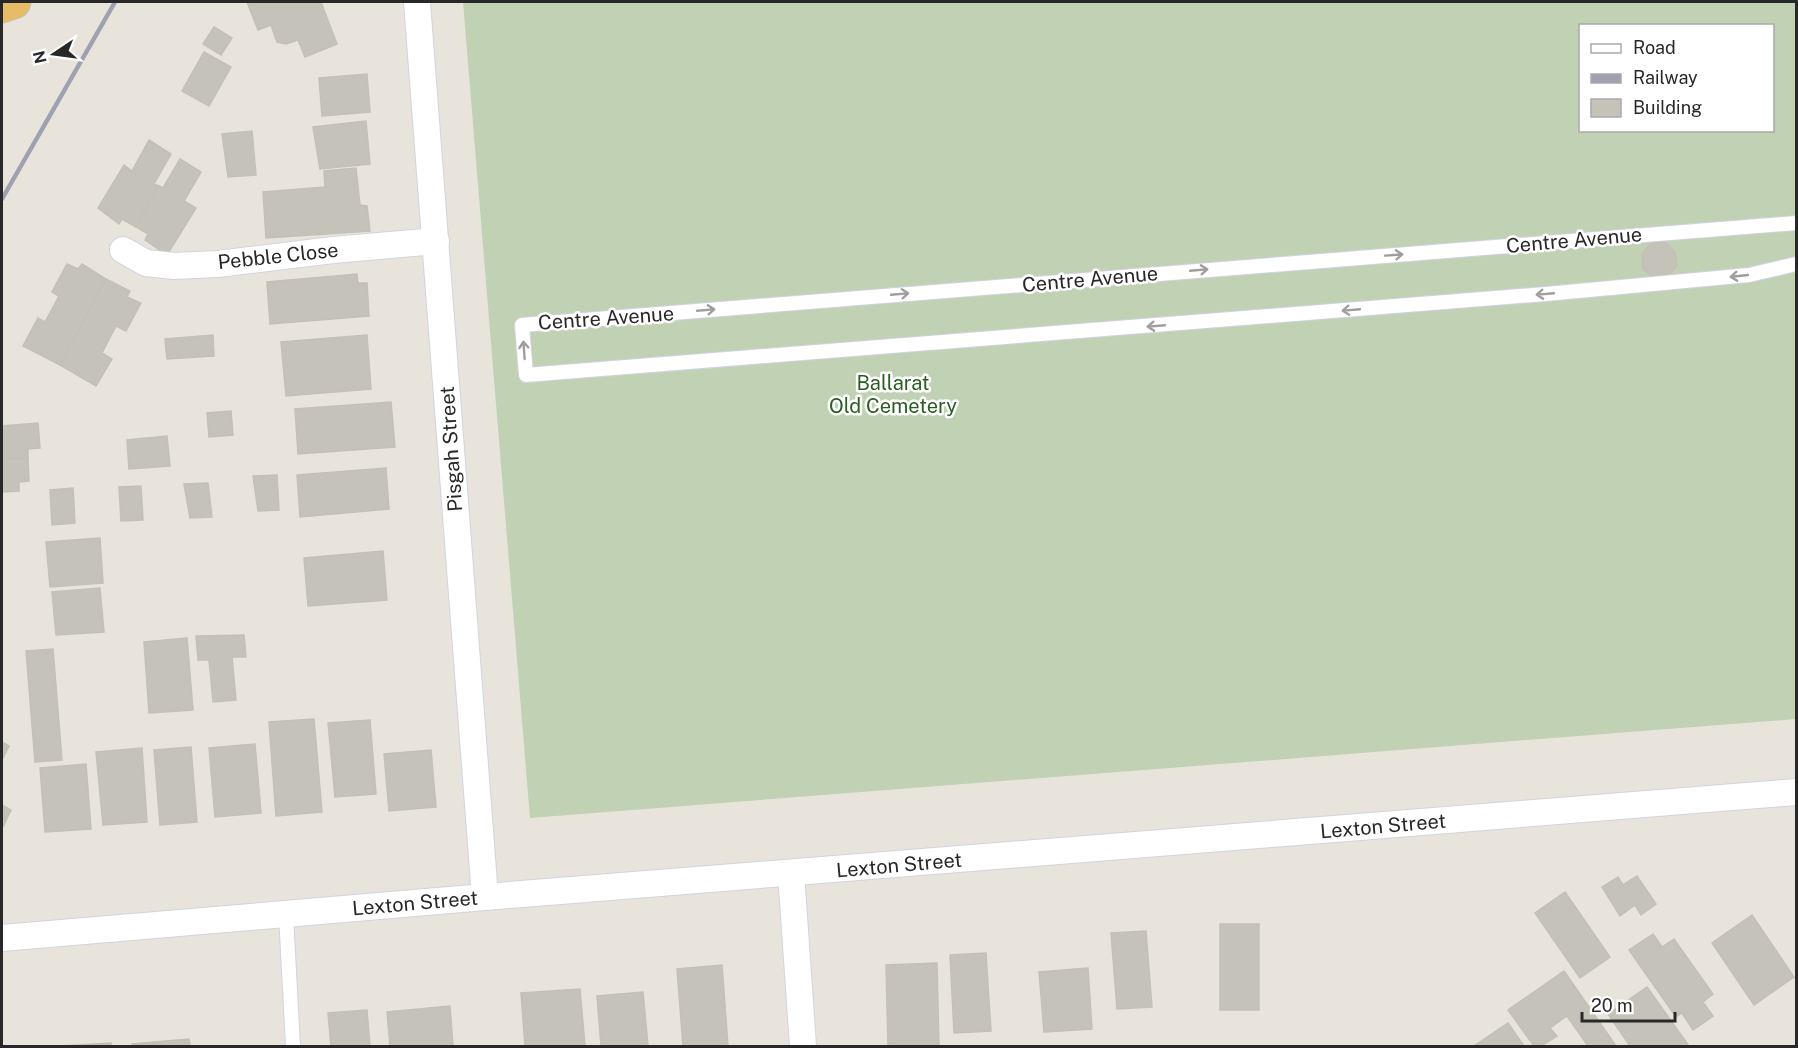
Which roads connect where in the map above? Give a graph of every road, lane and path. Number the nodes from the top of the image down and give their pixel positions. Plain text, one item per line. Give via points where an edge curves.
1 (14, 2) edge
2 (417, 2) edge
3 (2, 6) edge
4 (1797, 223) edge
5 (436, 241) junction
6 (123, 250) dead end
7 (1797, 264) edge
8 (1797, 792) edge
9 (791, 873) junction
10 (485, 897) junction
11 (286, 915) junction
12 (2, 938) edge
13 (293, 1047) edge
14 (803, 1047) edge

1 - 3 highway
2 - 5 street, Pisgah Street
7 -> 4 lane, Centre Avenue via 1749,275 1546,294 526,375 522,325
5 - 6 street, Pebble Close via 174,266 146,263
5 - 10 street, Pisgah Street
8 - 9 street, Lexton Street
9 - 10 street, Lexton Street
9 - 14 street
10 - 11 street, Lexton Street
11 - 12 street, Lexton Street
11 - 13 lane

